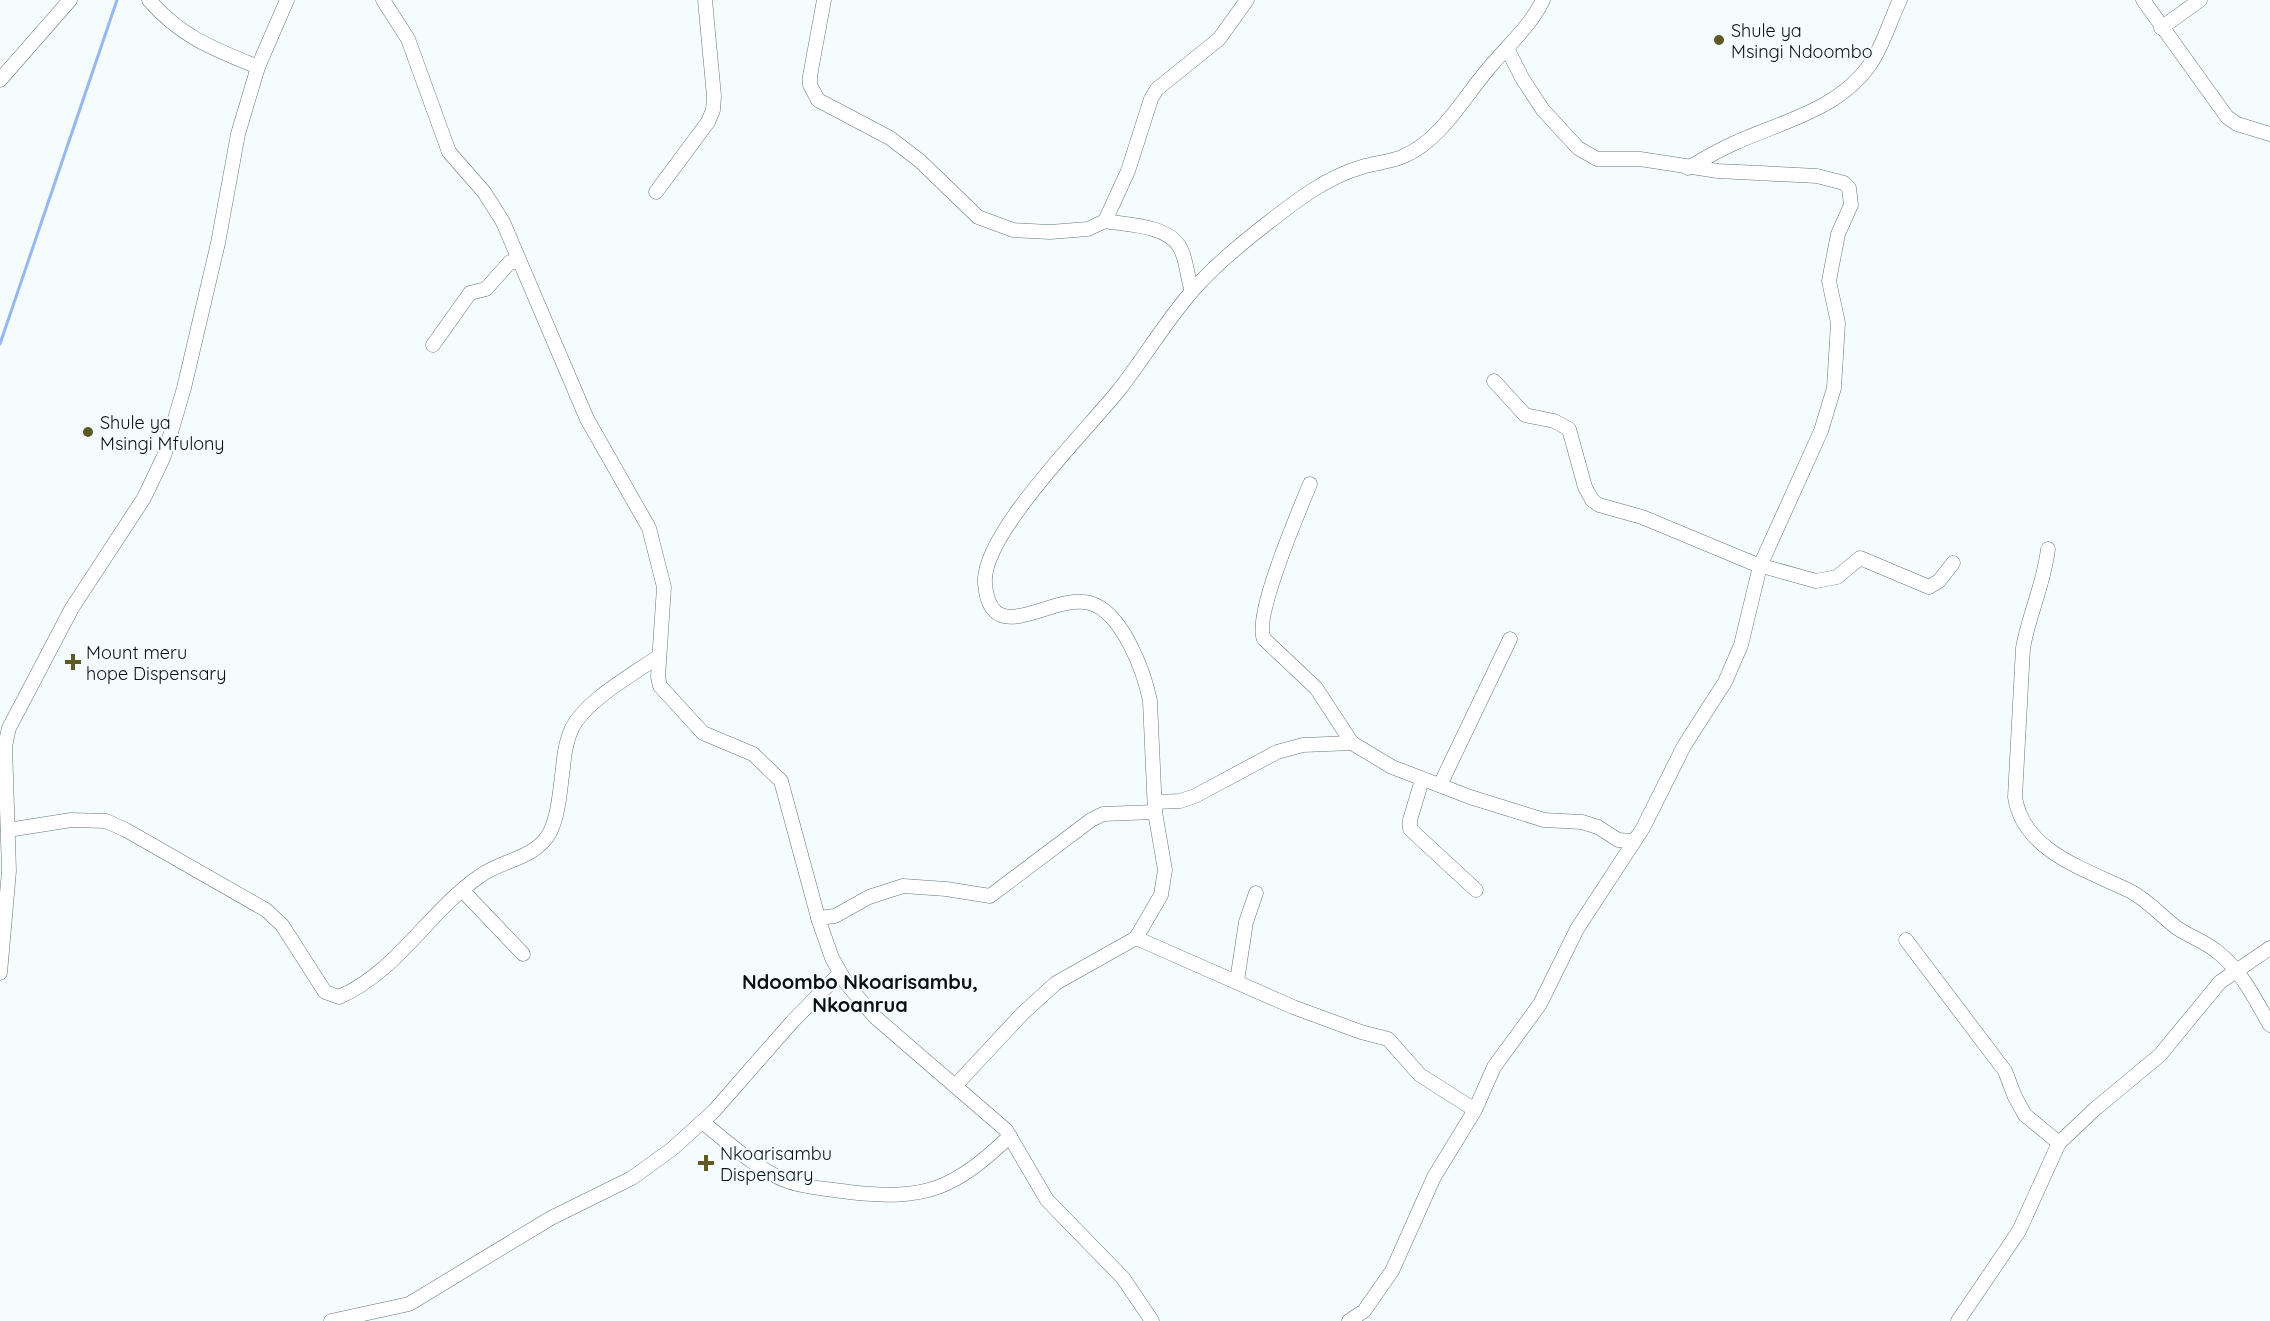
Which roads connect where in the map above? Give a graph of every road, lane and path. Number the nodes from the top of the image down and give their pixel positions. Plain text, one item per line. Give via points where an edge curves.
1 (70, 0) edge
2 (149, 0) edge
3 (287, 0) edge
4 (383, 0) edge
5 (705, 0) edge
6 (824, 0) edge
7 (1247, 0) edge
8 (1543, 0) edge
9 (1900, 0) edge
10 (2143, 0) edge
11 (2200, 0) edge
12 (2161, 28) junction
13 (1507, 48) junction
14 (258, 67) junction
15 (0, 80) edge
16 (2270, 134) edge
17 (1688, 168) junction
18 (656, 192) dead end
19 (1105, 221) junction
20 (520, 262) junction
21 (1192, 291) junction
22 (433, 345) dead end
23 (1494, 381) dead end
24 (1310, 484) dead end
25 (2048, 549) dead end
26 (1953, 563) dead end
27 (1760, 566) junction
28 (1510, 639) dead end
29 (660, 657) junction
30 (1352, 743) junction
31 (1422, 780) junction
32 (1440, 785) junction
33 (1155, 807) junction
34 (8, 830) junction
35 (1634, 841) junction
36 (462, 890) junction
37 (1476, 890) dead end
38 (1256, 893) dead end
39 (818, 918) junction
40 (1136, 938) junction
41 (1906, 940) dead end
42 (2270, 948) edge
43 (523, 954) dead end
44 (2236, 971) junction
45 (0, 973) edge
46 (840, 973) junction
47 (1237, 981) junction
48 (2270, 1025) edge
49 (955, 1086) junction
50 (1475, 1110) junction
51 (702, 1122) junction
52 (1010, 1136) junction
53 (2059, 1143) junction
54 (331, 1321) edge
55 (1152, 1321) edge
56 (1349, 1321) edge
57 (1958, 1321) edge

1 - 15 street
2 - 14 street via 180,31
3 - 14 street
4 - 20 street via 408,39 449,152 489,198
5 - 18 street via 713,110
6 - 19 street via 810,76 818,100 890,138 987,221 1013,230 1050,232 1088,229
7 - 19 street via 1219,39 1166,80 1151,99 1128,171
8 - 13 street
9 - 17 street via 1871,63 1825,104
10 - 12 street
11 - 12 street
12 - 16 street via 2227,117
13 - 17 street via 1543,110 1588,155
13 - 21 street via 1451,116 1416,149 1343,174 1313,190 1233,251
14 - 34 street via 238,134 216,250 173,430 144,498 72,608 9,728 5,746
17 - 27 street via 1834,178 1844,183 1851,197 1850,212 1838,234 1829,281 1838,323 1834,388 1821,431
19 - 21 street via 1173,238 1182,252
20 - 22 street via 510,262 486,289 470,293
20 - 29 street via 587,418 654,541 664,587
21 - 33 street via 1123,384 1048,469 1012,518 994,551 984,581 995,611 1009,619 1080,602 1100,608 1114,621 1146,683 1154,749
23 - 27 street via 1525,415 1554,421 1569,429 1585,487 1599,505 1642,517
24 - 30 street via 1274,580 1261,633 1316,688
25 - 44 street via 2045,574 2023,648 2015,797 2019,813 2028,830 2046,847 2070,863 2132,892 2179,929 2206,942
26 - 27 street via 1929,587 1860,558 1837,577 1821,581
27 - 35 street via 1740,645 1725,682 1684,746
28 - 32 street
29 - 36 street via 593,705 573,726 566,743 555,817 544,842 483,874
29 - 39 street via 660,686 674,704 703,733 753,754 781,781
30 - 31 street
30 - 33 street via 1277,752 1195,796
31 - 32 street
31 - 37 street via 1410,829
32 - 35 street via 1544,820 1582,822 1618,840
33 - 39 street via 1102,814 990,896 903,886 876,894 836,916
33 - 40 street via 1165,883
34 - 36 street via 85,819 116,825 266,910 282,925 325,992 332,996 347,993 381,969
34 - 45 street via 9,871
35 - 50 street via 1577,929 1540,1004 1502,1053
36 - 43 street
38 - 47 street via 1246,922
39 - 46 street
40 - 47 street
40 - 49 street via 1056,983
41 - 53 street via 2005,1071 2025,1115
42 - 44 street
44 - 48 street
44 - 53 street via 2211,992 2160,1055
46 - 49 street via 875,1017
46 - 51 street
47 - 50 street via 1293,1008 1388,1039 1420,1075
49 - 52 street
50 - 56 street via 1434,1177 1392,1271 1364,1311
51 - 52 street via 788,1181 896,1196 949,1184
51 - 54 street via 632,1178 551,1218 412,1302
52 - 55 street via 1047,1200 1123,1278
53 - 57 street via 2022,1226

